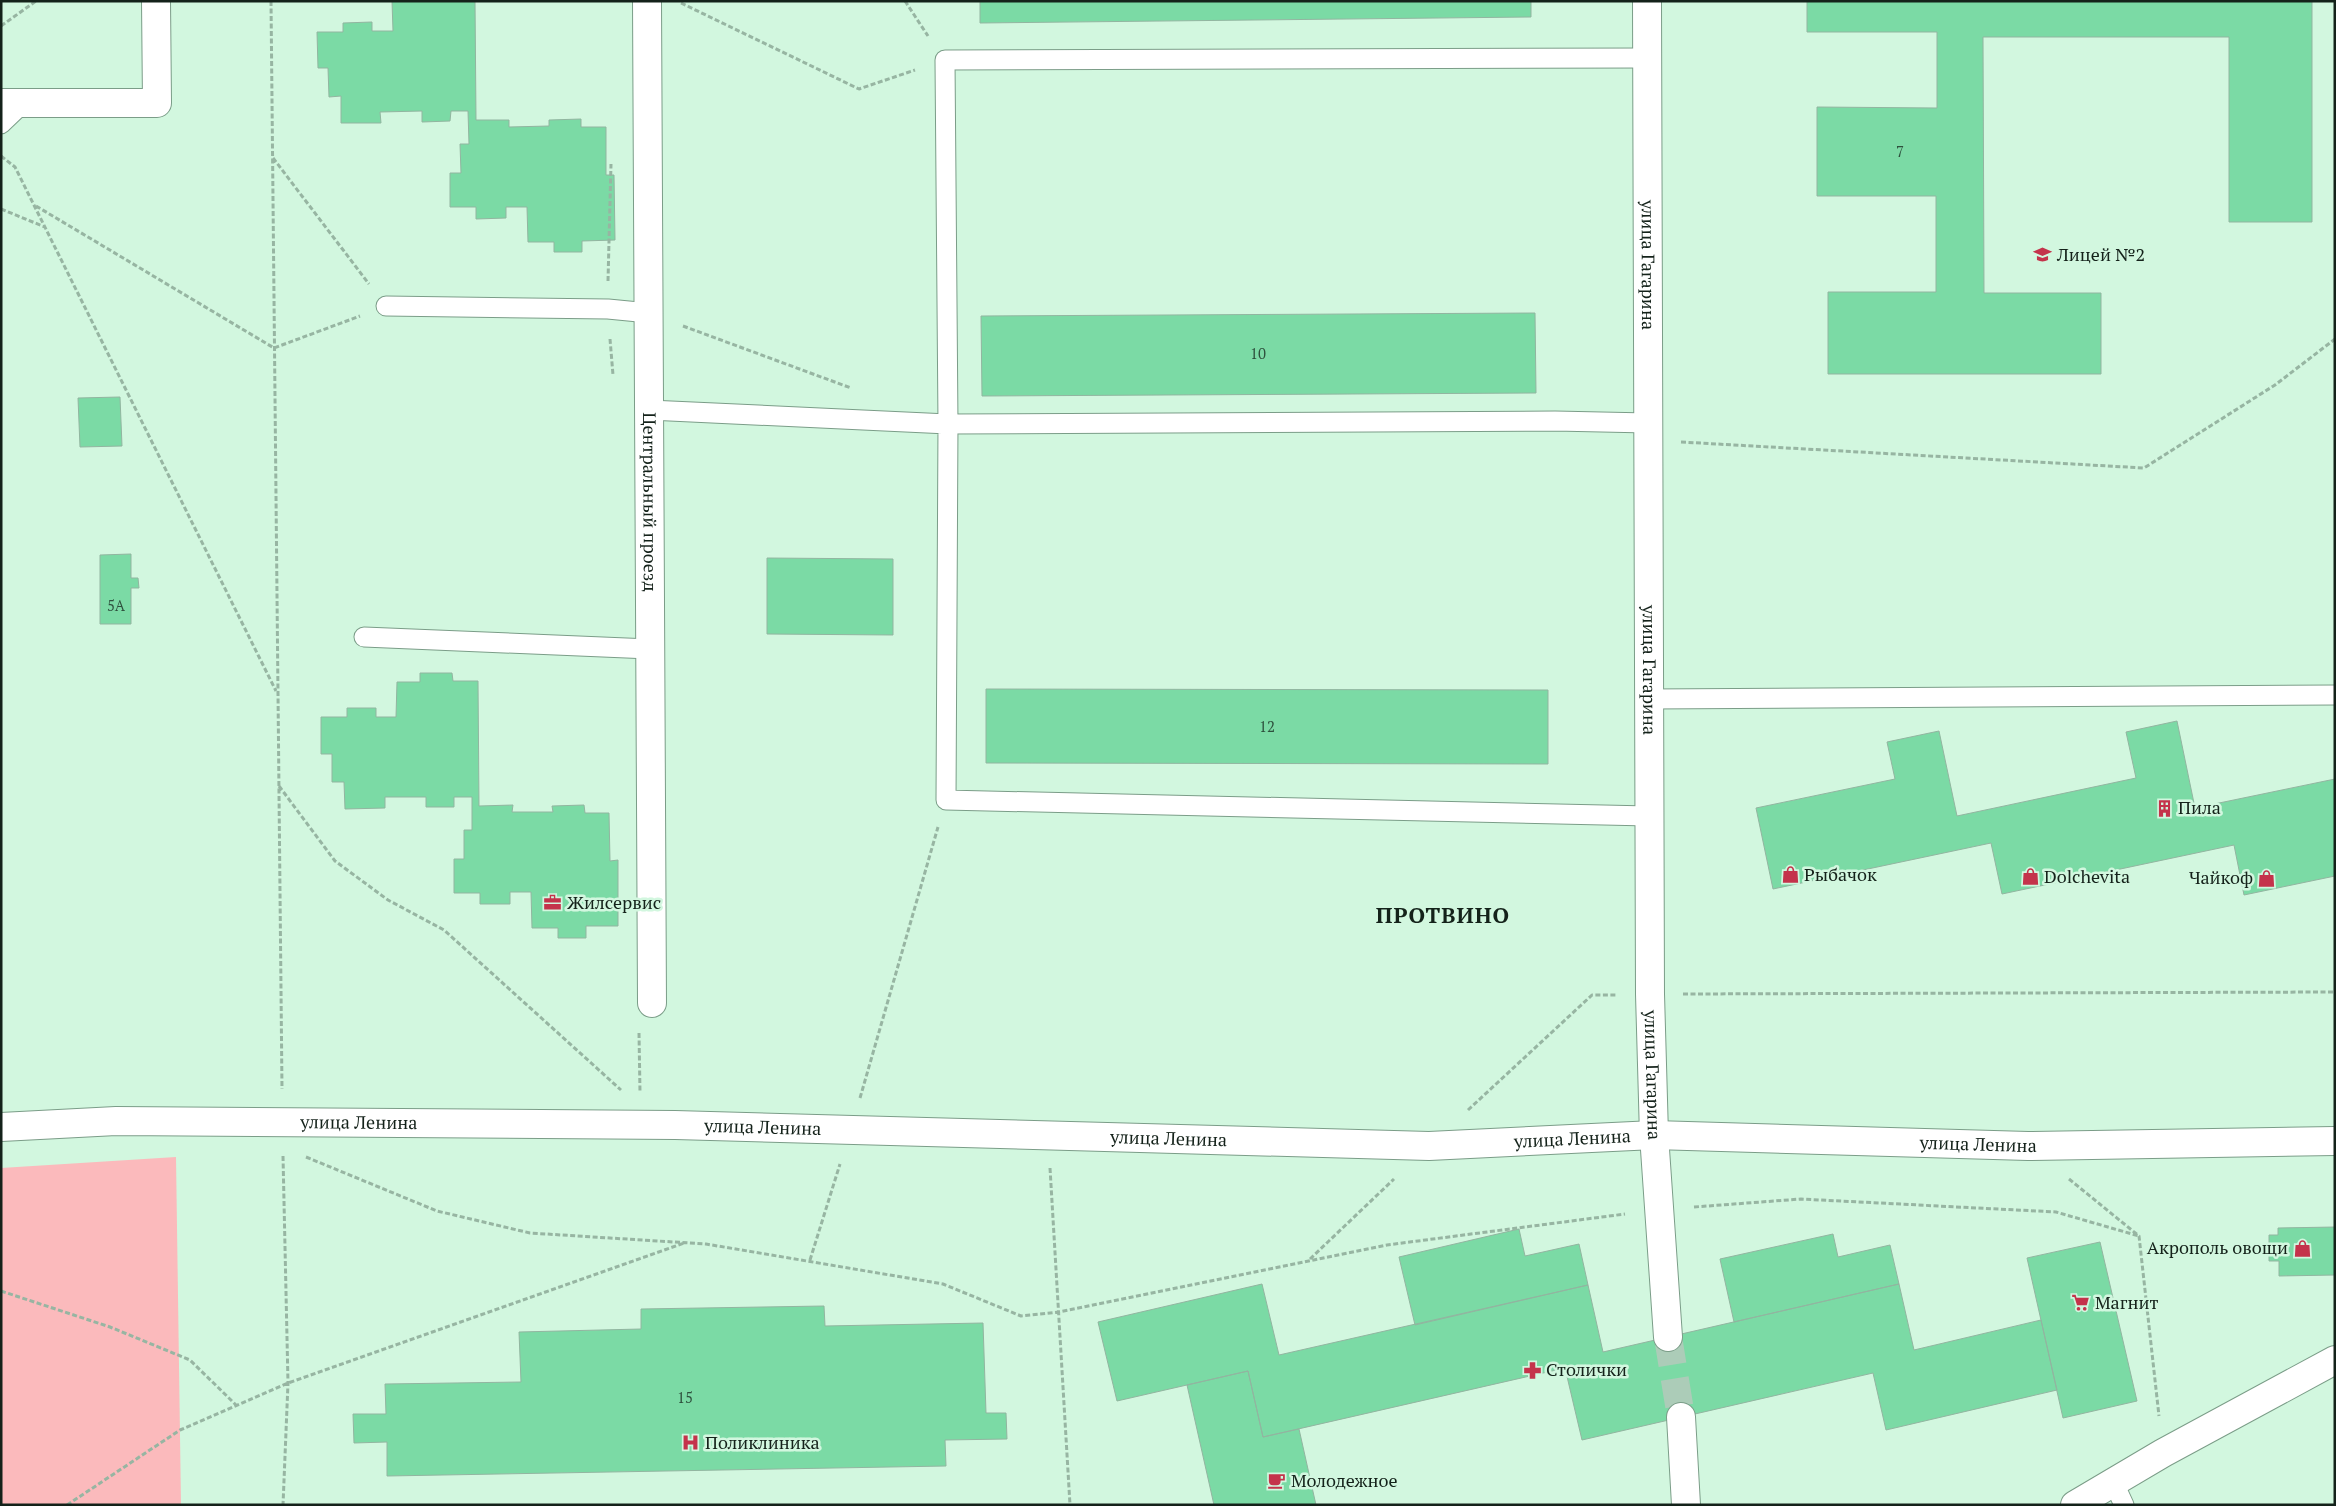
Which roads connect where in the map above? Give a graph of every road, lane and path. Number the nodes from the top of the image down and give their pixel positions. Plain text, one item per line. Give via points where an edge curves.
1 (36, 1) edge
2 (156, 1) edge
3 (270, 1) edge
4 (647, 1) edge
5 (678, 1) edge
6 (905, 1) edge
7 (1647, 1) edge
8 (1, 26) edge
9 (1648, 58) junction
10 (945, 60) junction
11 (12, 103) edge
12 (1, 124) edge
13 (1, 156) edge
14 (272, 157) junction
15 (35, 206) junction
16 (1, 209) edge
17 (46, 227) junction
18 (386, 306) junction
19 (649, 313) junction
20 (2335, 339) edge
21 (274, 348) junction
22 (854, 389) dead end
23 (649, 410) junction
24 (948, 424) junction
25 (1648, 432) junction
26 (364, 637) dead end
27 (650, 649) junction
28 (278, 694) junction
29 (2335, 695) edge
30 (1649, 699) junction
31 (278, 785) junction
32 (946, 800) junction
33 (1649, 816) junction
34 (2335, 992) edge
35 (1650, 994) junction
36 (1592, 995) dead end
37 (652, 1003) dead end
38 (625, 1094) dead end
39 (1, 1127) edge
40 (850, 1130) junction
41 (282, 1135) junction
42 (1048, 1135) junction
43 (1654, 1135) junction
44 (2335, 1141) edge
45 (2028, 1146) junction
46 (1660, 1209) junction
47 (2139, 1236) junction
48 (686, 1242) junction
49 (810, 1261) junction
50 (1, 1291) edge
51 (1058, 1312) junction
52 (1668, 1337) tunnel mouth
53 (2335, 1360) edge
54 (288, 1383) junction
55 (237, 1406) junction
56 (1681, 1417) tunnel mouth
57 (2163, 1453) junction
58 (2118, 1493) edge
59 (67, 1505) edge
60 (284, 1505) edge
61 (1070, 1505) edge
62 (1686, 1505) edge
63 (2075, 1505) edge

1 - 8 path
2 - 11 street via 157,102
3 - 14 path
4 - 19 street, Центральный проезд
5 - 10 path via 859,89
6 - 10 path
7 - 9 street, улица Гагарина
9 - 10 lane
9 - 25 street, улица Гагарина
10 - 24 lane
11 - 12 lane
13 - 15 path via 16,167
14 - 18 path
14 - 21 path
15 - 17 path
15 - 21 path
16 - 17 path
17 - 28 path
18 - 19 lane via 608,309
18 - 21 path
19 - 22 path
19 - 23 street, Центральный проезд
20 - 25 path via 2275,385 2144,468
21 - 28 path
23 - 24 lane
23 - 27 street, Центральный проезд
24 - 25 lane via 1556,421
24 - 32 lane
25 - 30 street, улица Гагарина
26 - 27 lane
27 - 37 street, Центральный проезд
28 - 31 path
29 - 30 lane
30 - 33 street, улица Гагарина
31 - 38 path via 335,861 388,900 444,930
31 - 41 path
32 - 33 lane
32 - 40 path
33 - 35 street, улица Гагарина
34 - 35 path
35 - 36 path
35 - 43 street, улица Гагарина
39 - 41 street, улица Ленина via 116,1121
40 - 41 street, улица Ленина via 674,1125
40 - 42 street, улица Ленина
40 - 49 path
41 - 48 path via 437,1211 530,1233
41 - 54 path
42 - 43 street, улица Ленина via 1429,1146
42 - 51 path
43 - 45 street, улица Ленина
43 - 46 street, улица Гагарина
44 - 45 street, улица Ленина
45 - 47 path
46 - 47 path via 1801,1198 2056,1212
46 - 51 path via 1387,1246
46 - 52 street, улица Гагарина
47 - 57 path
48 - 49 path
48 - 54 path
49 - 51 path via 943,1284 1021,1316
50 - 55 path via 110,1327 190,1360
51 - 61 path
53 - 57 street
54 - 55 path
54 - 60 path
55 - 59 path via 180,1430
56 - 62 street
57 - 58 street
58 - 63 street

